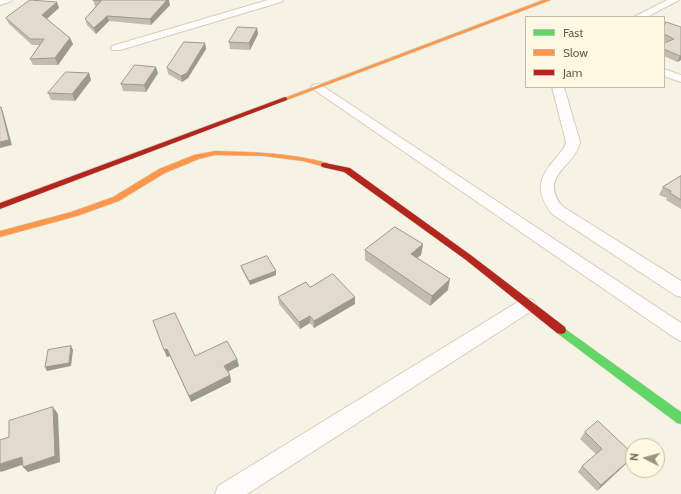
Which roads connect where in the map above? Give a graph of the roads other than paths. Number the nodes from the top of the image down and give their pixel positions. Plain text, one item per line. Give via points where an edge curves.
1 (7, 0) edge
2 (245, 0) edge
3 (278, 0) edge
4 (548, 0) edge
5 (674, 0) edge
6 (0, 2) edge
7 (256, 7) junction
8 (642, 16) edge
9 (116, 48) dead end
10 (665, 72) edge
11 (681, 79) edge
12 (317, 87) junction
13 (558, 88) edge
14 (0, 206) edge
15 (0, 234) edge
16 (681, 290) edge
17 (527, 305) junction
18 (681, 333) edge
19 (681, 419) edge
20 (226, 494) edge

1 - 6 street
2 - 7 street
3 - 7 street
4 - 12 main road
5 - 8 street
7 - 9 street
10 - 11 street
12 - 14 main road
12 - 18 street
13 - 16 street via 573,142 572,149 549,177 547,190 550,202 557,210
15 - 17 main road via 74,214 109,201 162,171 214,153 264,154 304,159 347,170 469,258
17 - 19 main road
17 - 20 street

